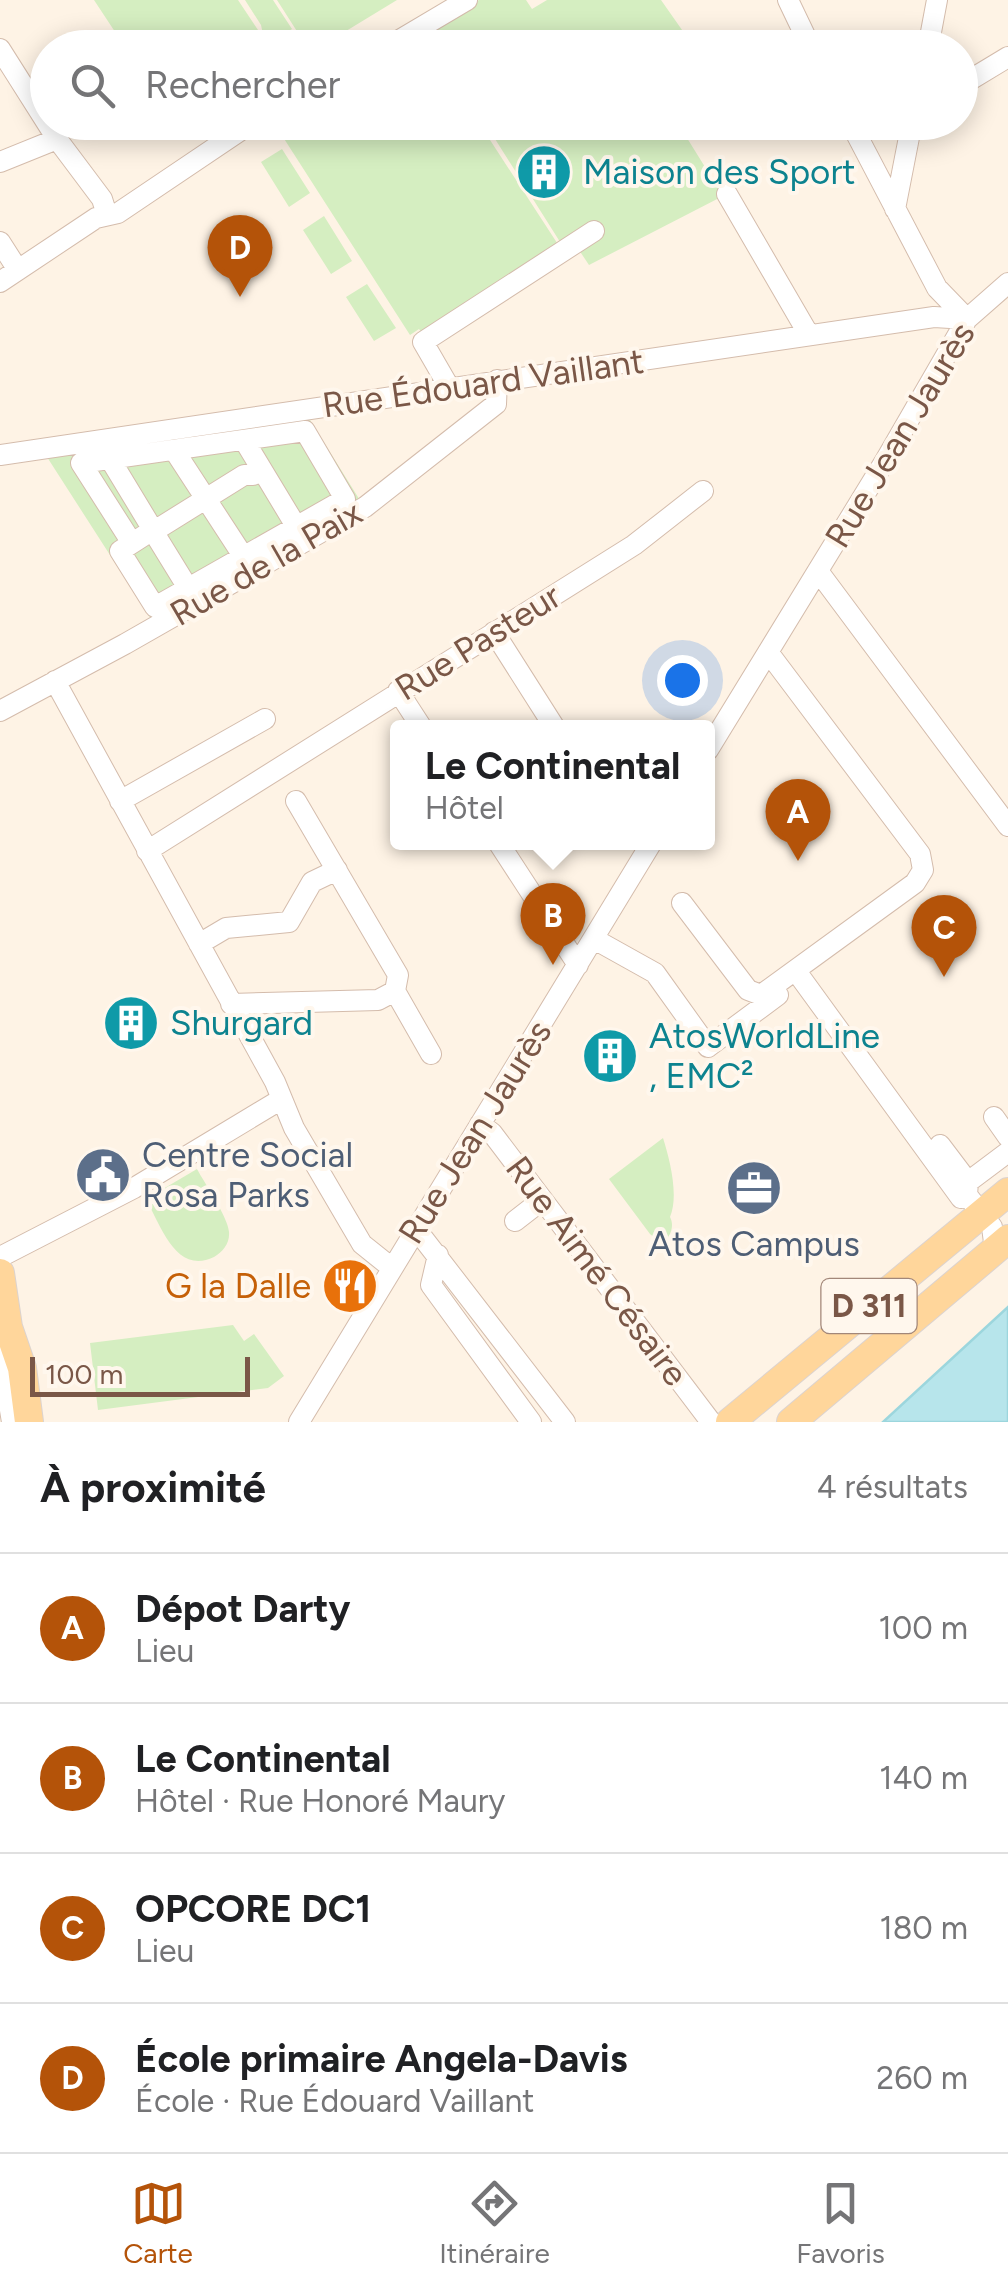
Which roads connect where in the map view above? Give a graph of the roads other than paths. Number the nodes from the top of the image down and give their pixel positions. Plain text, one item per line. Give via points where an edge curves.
1 (467, 0) edge
2 (788, 0) edge
3 (938, 0) edge
4 (416, 30) edge
5 (803, 30) edge
6 (932, 30) edge
7 (0, 49) edge
8 (1008, 57) edge
9 (978, 75) edge
10 (30, 96) edge
11 (55, 140) edge
12 (58, 140) edge
13 (226, 140) edge
14 (859, 140) edge
15 (908, 140) edge
16 (0, 162) edge
17 (726, 194) dead end
18 (895, 209) junction
19 (107, 215) junction
20 (594, 231) dead end
21 (0, 242) edge
22 (9, 276) edge
23 (1008, 283) edge
24 (967, 319) junction
25 (809, 335) junction
26 (497, 380) junction
27 (449, 388) junction
28 (244, 440) junction
29 (174, 450) junction
30 (0, 455) edge
31 (110, 459) junction
32 (262, 470) junction
33 (704, 491) dead end
34 (205, 499) junction
35 (296, 526) junction
36 (149, 533) junction
37 (248, 564) junction
38 (818, 571) junction
39 (188, 588) junction
40 (494, 632) junction
41 (768, 652) junction
42 (55, 682) junction
43 (398, 691) junction
44 (0, 710) edge
45 (265, 718) dead end
46 (417, 720) edge
47 (550, 720) edge
48 (715, 739) edge
49 (120, 801) junction
50 (296, 801) dead end
51 (1008, 826) edge
52 (147, 850) junction
53 (503, 850) edge
54 (647, 850) edge
55 (337, 870) junction
56 (682, 904) dead end
57 (594, 939) junction
58 (199, 944) junction
59 (578, 965) junction
60 (810, 971) junction
61 (394, 991) junction
62 (231, 1004) junction
63 (860, 1037) dead end
64 (431, 1054) dead end
65 (280, 1100) junction
66 (994, 1117) dead end
67 (922, 1120) dead end
68 (480, 1124) junction
69 (1008, 1138) edge
70 (1008, 1152) edge
71 (1008, 1192) edge
72 (970, 1198) junction
73 (542, 1200) junction
74 (515, 1220) dead end
75 (416, 1229) junction
76 (1001, 1244) edge
77 (438, 1256) junction
78 (0, 1257) edge
79 (392, 1268) junction
80 (0, 1274) edge
81 (1, 1359) edge
82 (12, 1422) edge
83 (29, 1422) edge
84 (298, 1422) edge
85 (531, 1422) edge
86 (565, 1422) edge
87 (711, 1422) edge
88 (730, 1422) edge
89 (791, 1422) edge

1 - 4 street
2 - 5 street
3 - 6 street
7 - 10 street
8 - 9 street
11 - 16 street
12 - 19 street
13 - 19 street
14 - 18 street
15 - 18 street
17 - 25 street
18 - 24 street via 937,288
19 - 22 street
20 - 27 street via 423,342
21 - 22 street
23 - 24 street, Rue Jean Jaurès
24 - 25 street, Rue Édouard Vaillant via 934,317
24 - 38 street, Rue Jean Jaurès
25 - 26 street, Rue Édouard Vaillant
26 - 27 street, Rue Édouard Vaillant
26 - 37 street, Rue de la Paix via 496,404 366,508
27 - 30 street, Rue Édouard Vaillant
28 - 29 street
28 - 32 street
28 - 35 street via 306,431 345,499
29 - 31 street
29 - 34 street
31 - 36 street
31 - 36 street via 81,463
32 - 34 street
32 - 35 street
33 - 40 street, Rue Pasteur via 634,545
34 - 36 street
34 - 37 street
35 - 37 street
36 - 39 street
36 - 39 street via 120,552 155,607
37 - 39 street
37 - 42 street, Rue de la Paix
38 - 41 street, Rue Jean Jaurès
38 - 51 street
40 - 43 street, Rue Pasteur
40 - 47 street
41 - 48 street, Rue Jean Jaurès
41 - 56 street via 920,854 923,870 915,883 761,995 748,990
42 - 44 street, Rue de la Paix
42 - 49 street
43 - 46 street
43 - 52 street, Rue Pasteur
45 - 49 street
49 - 52 street
50 - 55 street
52 - 58 street
53 - 59 street
54 - 57 street, Rue Jean Jaurès
55 - 58 street via 312,882 289,922 226,928
55 - 61 street via 398,975
57 - 59 street, Rue Jean Jaurès
57 - 60 street via 655,974 708,1048
58 - 62 street
59 - 68 street, Rue Jean Jaurès
60 - 63 street
60 - 72 street
61 - 62 street via 378,1000
61 - 64 street
62 - 65 street
65 - 78 street via 150,1179
65 - 79 street via 362,1244
66 - 69 street
67 - 72 street
68 - 73 street, Rue Aimé Césaire
68 - 75 street, Rue Jean Jaurès
70 - 72 street
71 - 72 main road, D 311
72 - 76 street
72 - 88 main road, D 311
73 - 74 street
73 - 87 street, Rue Aimé Césaire via 653,1360
75 - 77 street
75 - 79 street, Rue Jean Jaurès
76 - 89 main road, D 311
77 - 85 street via 431,1286
77 - 86 street
79 - 84 street, Rue Jean Jaurès
80 - 83 main road
81 - 82 street

